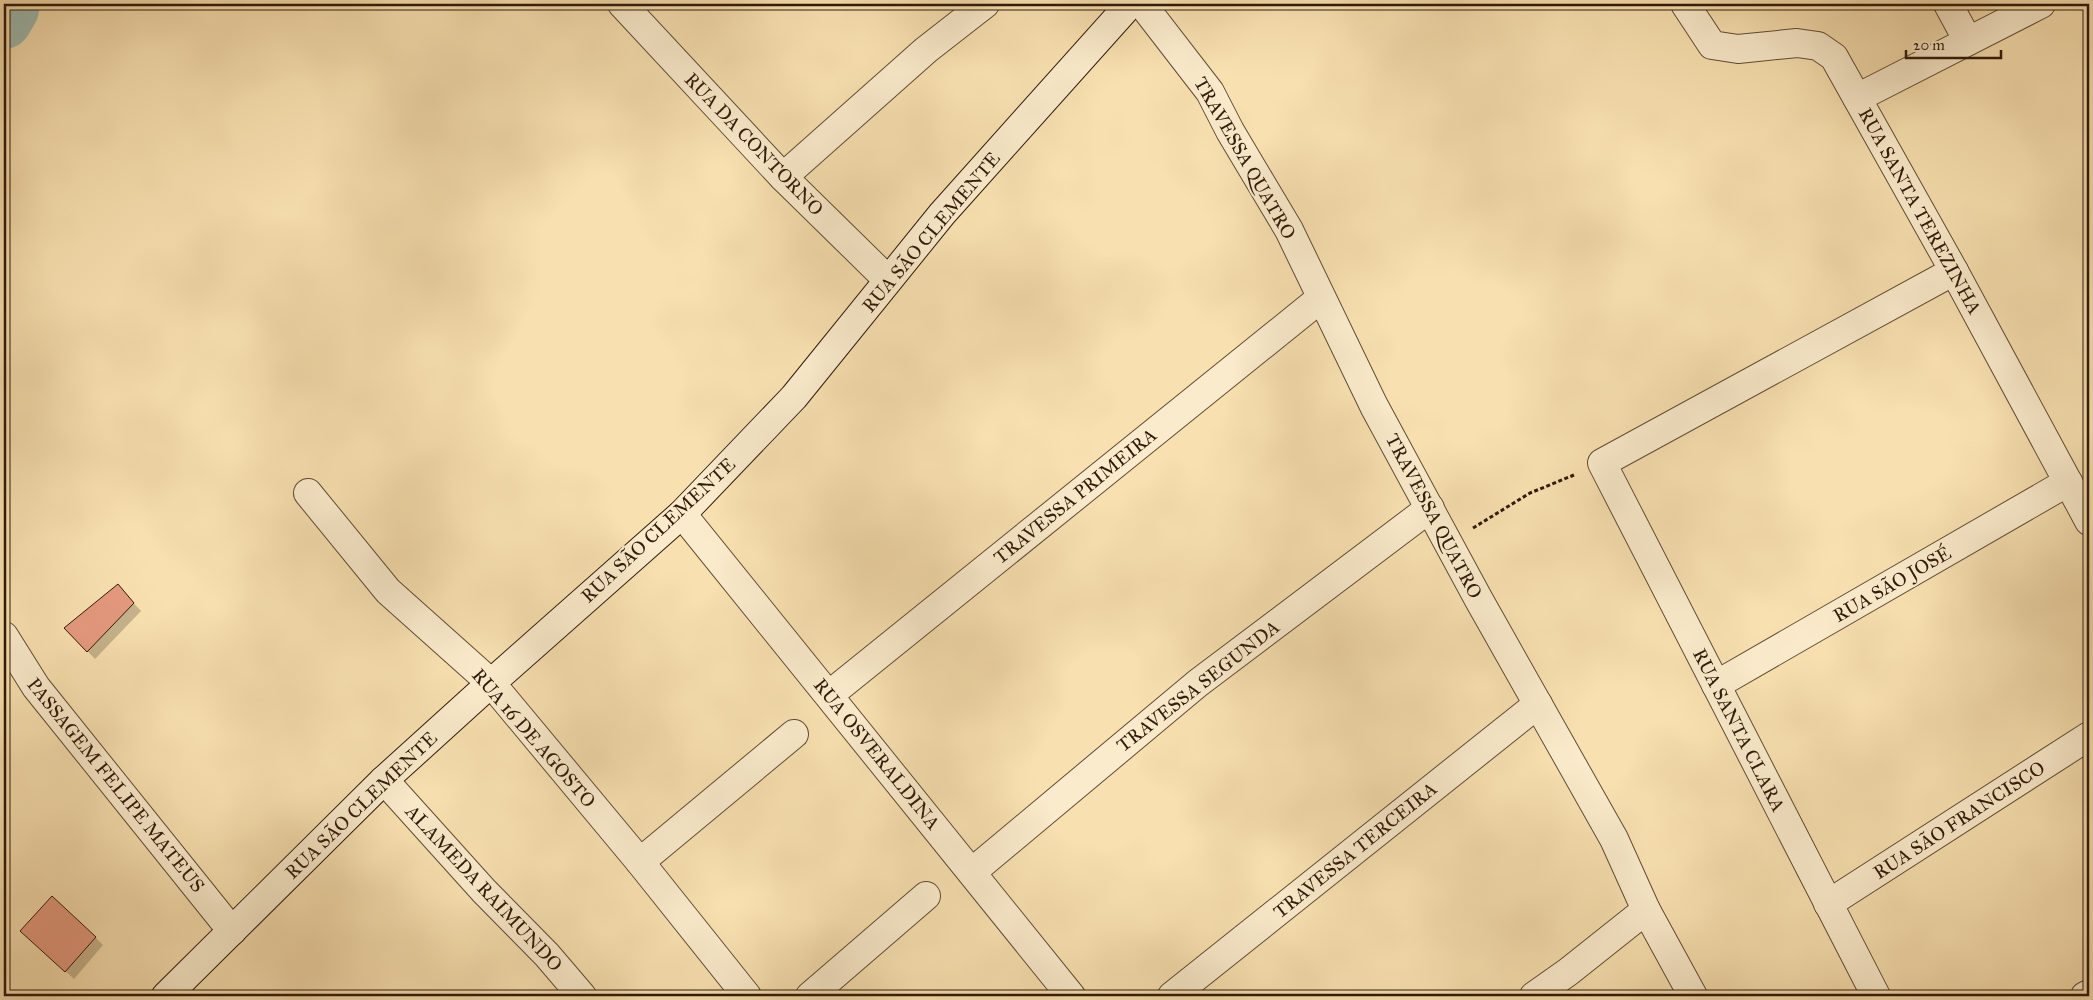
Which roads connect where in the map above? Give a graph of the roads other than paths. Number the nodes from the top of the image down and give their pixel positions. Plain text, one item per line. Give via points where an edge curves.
1 (623, 4) edge
2 (985, 4) edge
3 (1130, 4) edge
4 (1142, 4) edge
5 (1685, 4) edge
6 (1948, 4) edge
7 (2041, 4) edge
8 (1968, 41) junction
9 (1857, 98) junction
10 (783, 177) junction
11 (1954, 271) junction
12 (888, 280) junction
13 (1321, 298) junction
14 (2068, 482) junction
15 (308, 492) dead end
16 (1430, 508) junction
17 (682, 514) junction
18 (2089, 522) edge
19 (4, 636) edge
20 (491, 683) junction
21 (1716, 685) junction
22 (830, 695) junction
23 (1538, 704) junction
24 (794, 734) dead end
25 (2089, 736) edge
26 (384, 780) junction
27 (640, 862) junction
28 (972, 872) junction
29 (926, 896) dead end
30 (1828, 904) junction
31 (1646, 910) junction
32 (232, 931) junction
33 (2089, 994) edge
34 (166, 996) edge
35 (582, 996) edge
36 (747, 996) edge
37 (810, 996) edge
38 (1071, 996) edge
39 (1172, 996) edge
40 (1534, 996) edge
41 (1693, 996) edge
42 (1876, 996) edge
43 (2085, 996) edge

1 - 10 street, RUA DA CONTORNO
2 - 10 street via 926,50
3 - 12 street, RUA SÃO CLEMENTE via 942,214
4 - 13 street, TRAVESSA QUATRO via 1210,92 1289,230
5 - 9 street, RUA SANTA TEREZINHA via 1712,45 1738,49 1798,43 1818,46 1834,57
6 - 8 street
7 - 8 street
8 - 9 street
9 - 11 street, RUA SANTA TEREZINHA
10 - 12 street, RUA DA CONTORNO
11 - 14 street, RUA SANTA TEREZINHA
11 - 21 street, RUA SANTA CLARA via 1602,463
12 - 17 street, RUA SÃO CLEMENTE via 794,397
13 - 16 street, TRAVESSA QUATRO via 1374,406
13 - 22 street, TRAVESSA PRIMEIRA
14 - 18 street, RUA SANTA TEREZINHA
14 - 21 street, RUA SÃO JOSÉ
15 - 20 street, RUA 16 DE AGOSTO via 388,591
16 - 23 street, TRAVESSA QUATRO
16 - 28 street, TRAVESSA SEGUNDA via 1198,683
17 - 20 street, RUA SÃO CLEMENTE
17 - 22 street, RUA OSVERALDINA
19 - 32 street, PASSAGEM FELIPE MATEUS via 36,687
20 - 26 street, RUA SÃO CLEMENTE
20 - 27 street, RUA 16 DE AGOSTO
21 - 30 street, RUA SANTA CLARA
22 - 28 street, RUA OSVERALDINA
23 - 31 street, TRAVESSA QUATRO via 1614,839
23 - 39 street, TRAVESSA TERCEIRA
24 - 27 street
25 - 30 street, RUA SÃO FRANCISCO
26 - 32 street, RUA SÃO CLEMENTE
26 - 35 street, ALAMEDA RAIMUNDO
27 - 36 street, RUA 16 DE AGOSTO
28 - 38 street, RUA OSVERALDINA
29 - 37 street
30 - 42 street, RUA SANTA CLARA
31 - 40 street
31 - 41 street
32 - 34 street, RUA SÃO CLEMENTE
33 - 43 street

